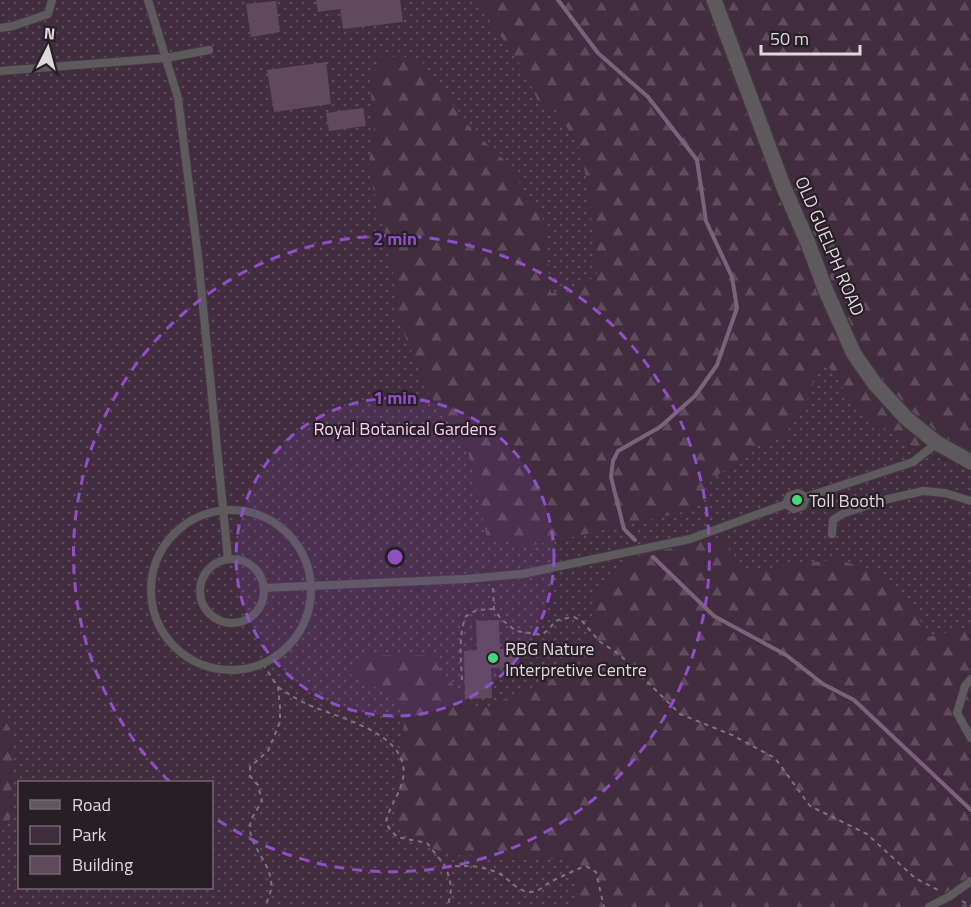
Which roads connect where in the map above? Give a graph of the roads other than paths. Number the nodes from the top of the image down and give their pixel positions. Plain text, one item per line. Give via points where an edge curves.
1 (52, 0) edge
2 (148, 0) edge
3 (714, 0) edge
4 (0, 28) edge
5 (209, 50) dead end
6 (166, 58) junction
7 (0, 71) edge
8 (937, 443) junction
9 (971, 462) edge
10 (971, 501) edge
11 (223, 510) junction
12 (832, 534) dead end
13 (228, 559) junction
14 (312, 587) junction
15 (264, 588) junction
16 (971, 679) edge
17 (971, 738) edge
18 (971, 880) edge
19 (930, 907) edge

1 - 4 lane via 48,14
2 - 6 lane
3 - 8 street, OLD GUELPH ROAD via 784,188 854,354 906,418
5 - 6 lane
6 - 7 lane
6 - 11 lane via 178,98 198,256
8 - 9 street, OLD GUELPH ROAD
8 - 14 lane via 913,462 806,497 803,506 794,509 786,504 690,539 522,574
10 - 12 lane via 923,491 888,499 844,513 833,520
11 - 13 lane
11 - 14 lane via 262,516 288,533 305,558
11 - 14 lane via 200,516 179,529 158,557 151,592 154,610 166,637 183,654 228,670 263,664 283,651 299,633 309,611
13 - 15 lane via 242,560 254,567
13 - 15 lane via 210,567 200,584 202,604 211,616 224,623 244,621 260,608
14 - 15 lane
16 - 17 lane via 957,713
18 - 19 lane

